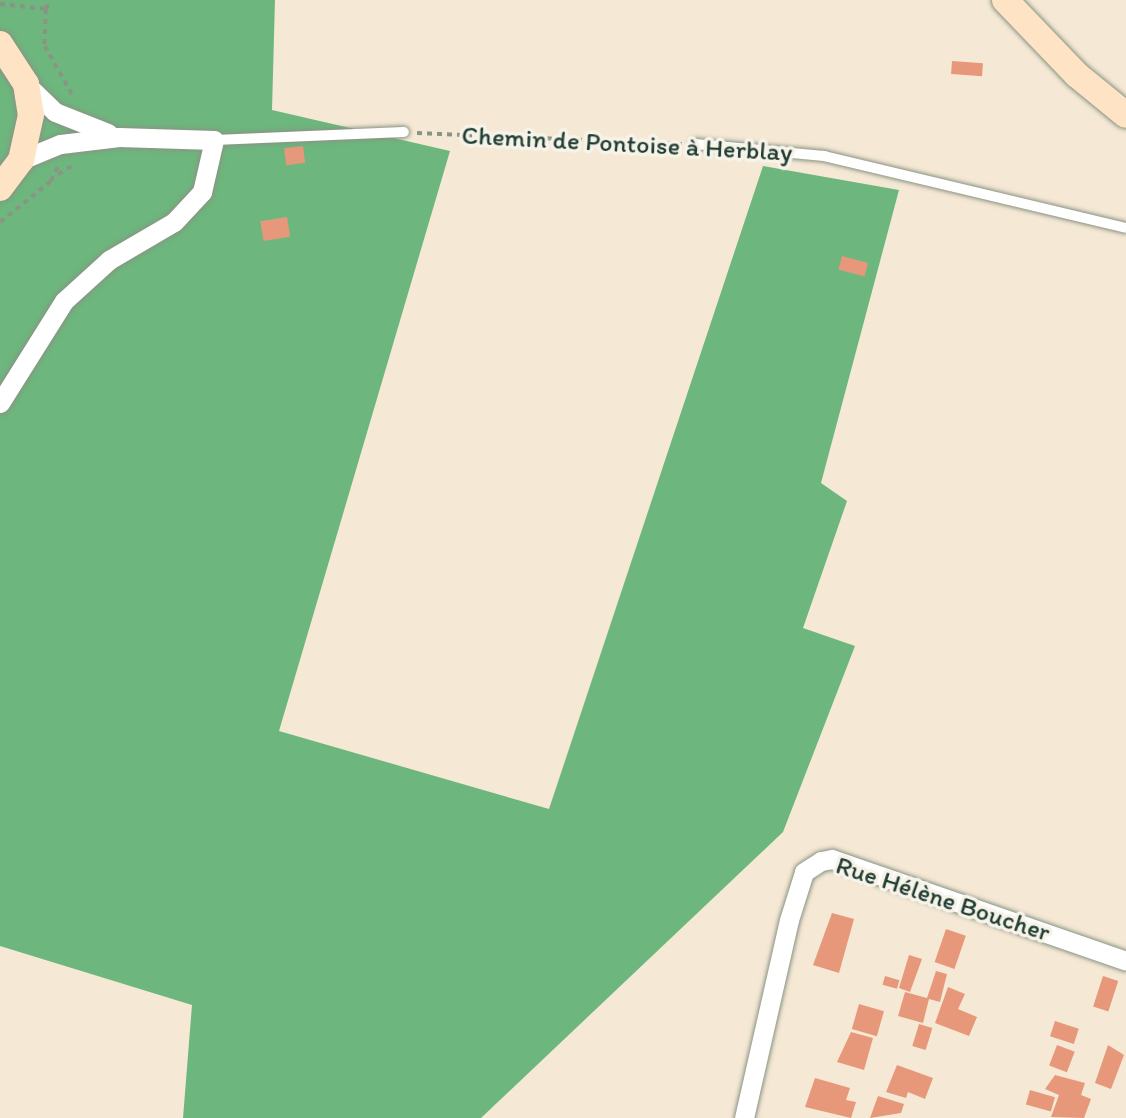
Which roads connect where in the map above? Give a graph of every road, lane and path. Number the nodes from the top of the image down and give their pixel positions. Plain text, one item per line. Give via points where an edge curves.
1 (48, 0) edge
2 (1005, 0) edge
3 (0, 4) edge
4 (46, 9) junction
5 (0, 44) edge
6 (26, 84) junction
7 (73, 96) dead end
8 (1126, 115) edge
9 (404, 132) joint
10 (119, 136) junction
11 (214, 140) junction
12 (695, 145) joint
13 (21, 160) junction
14 (0, 188) edge
15 (1126, 228) edge
16 (0, 403) edge
17 (1126, 961) edge
18 (744, 1118) edge

1 - 4 path
2 - 8 street via 1077,75
3 - 4 path
4 - 7 path via 45,46
5 - 6 street
6 - 10 street via 55,112 82,126
6 - 13 street via 30,131
9 - 11 lane
9 - 12 path, Chemin de Pontoise à Herblay
10 - 11 street
10 - 13 street via 60,144
11 - 16 street via 202,192 174,222 108,260 64,301
12 - 15 lane, Chemin de Pontoise à Herblay via 824,156
13 - 14 street
17 - 18 street, Rue Hélène Boucher via 832,859 821,861 804,872 789,920

